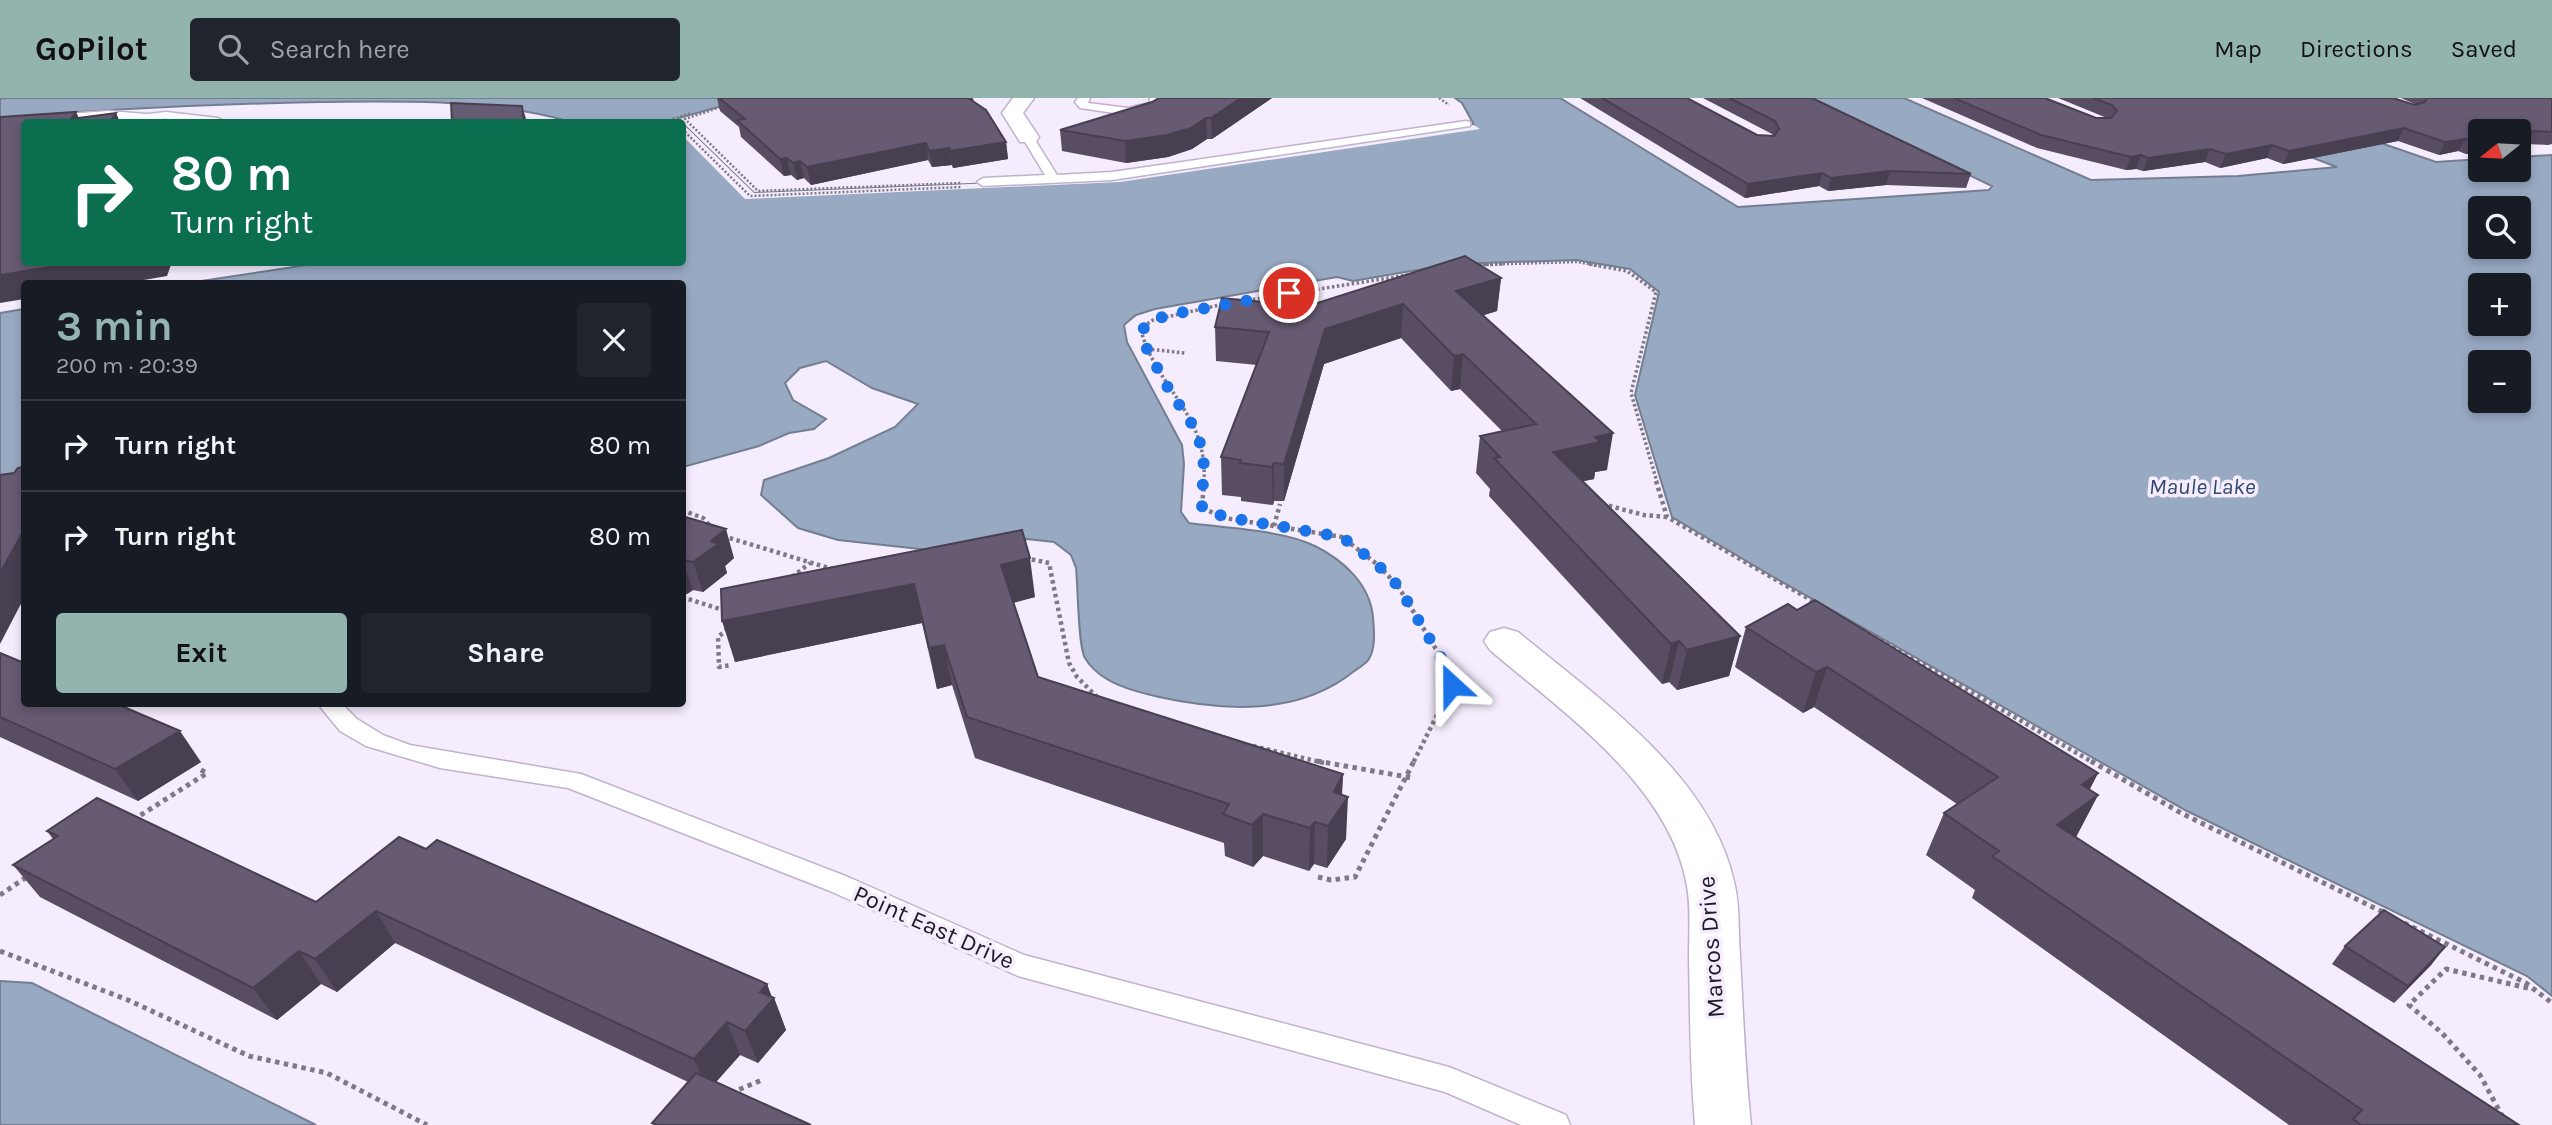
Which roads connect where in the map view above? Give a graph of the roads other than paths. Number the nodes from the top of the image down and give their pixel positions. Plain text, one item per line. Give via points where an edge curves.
1 (1024, 98) edge
2 (1084, 98) edge
3 (1156, 98) edge
4 (81, 119) edge
5 (130, 119) edge
6 (145, 119) edge
7 (201, 119) edge
8 (1466, 124) dead end
9 (1028, 137) joint
10 (1053, 178) junction
11 (983, 182) road end
12 (1504, 641) dead end
13 (331, 707) edge
14 (1555, 1125) edge
15 (1723, 1125) edge

1 - 9 street via 1012,113
2 - 3 lane via 1084,106 1124,113 1146,109
4 - 5 street
6 - 7 lane via 166,115
8 - 10 lane via 1112,176
9 - 10 lane
10 - 11 lane
12 - 15 street, Marcos Drive via 1600,719 1634,753 1670,798 1696,842 1710,881
13 - 14 lane, Point East Drive via 339,718 373,740 428,759 572,780 839,884 1018,965 1449,1080

